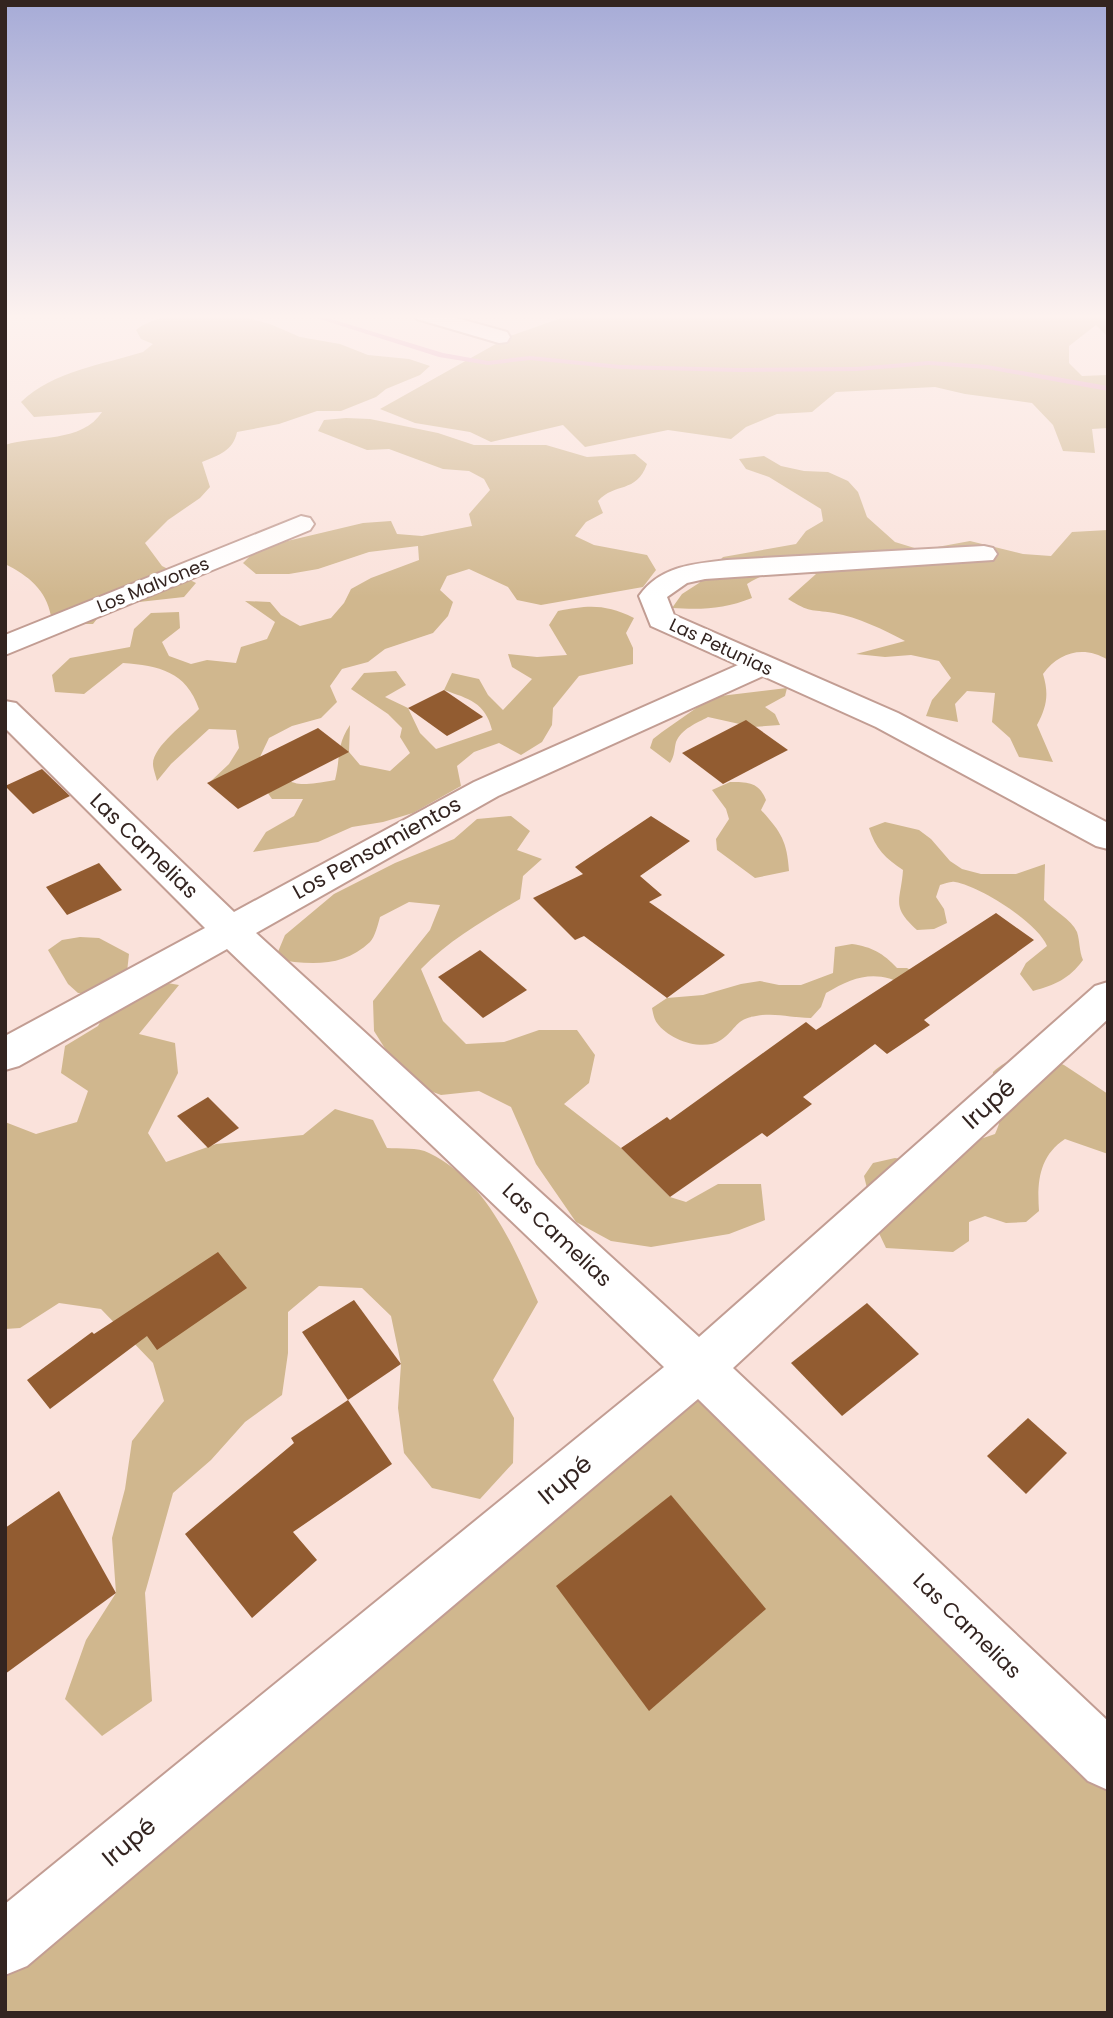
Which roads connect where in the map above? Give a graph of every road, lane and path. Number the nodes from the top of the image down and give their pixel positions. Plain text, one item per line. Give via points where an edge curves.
1 (301, 524) dead end
2 (984, 554) dead end
3 (5, 646) edge
4 (761, 666) junction
5 (5, 710) edge
6 (1108, 838) edge
7 (229, 929) junction
8 (1108, 996) edge
9 (5, 1055) edge
10 (699, 1368) junction
11 (1108, 1761) edge
12 (5, 1944) edge

1 - 3 street, Los Malvones
2 - 4 street, Las Petunias via 684,573 664,583 653,596 662,620
4 - 6 street, Las Petunias via 887,720
4 - 7 street, Los Pensamientos via 486,789
5 - 7 street, Las Camelias
7 - 9 street, Los Pensamientos
7 - 10 street, Las Camelias
8 - 10 street, Irupé
10 - 11 street, Las Camelias
10 - 12 street, Irupé

